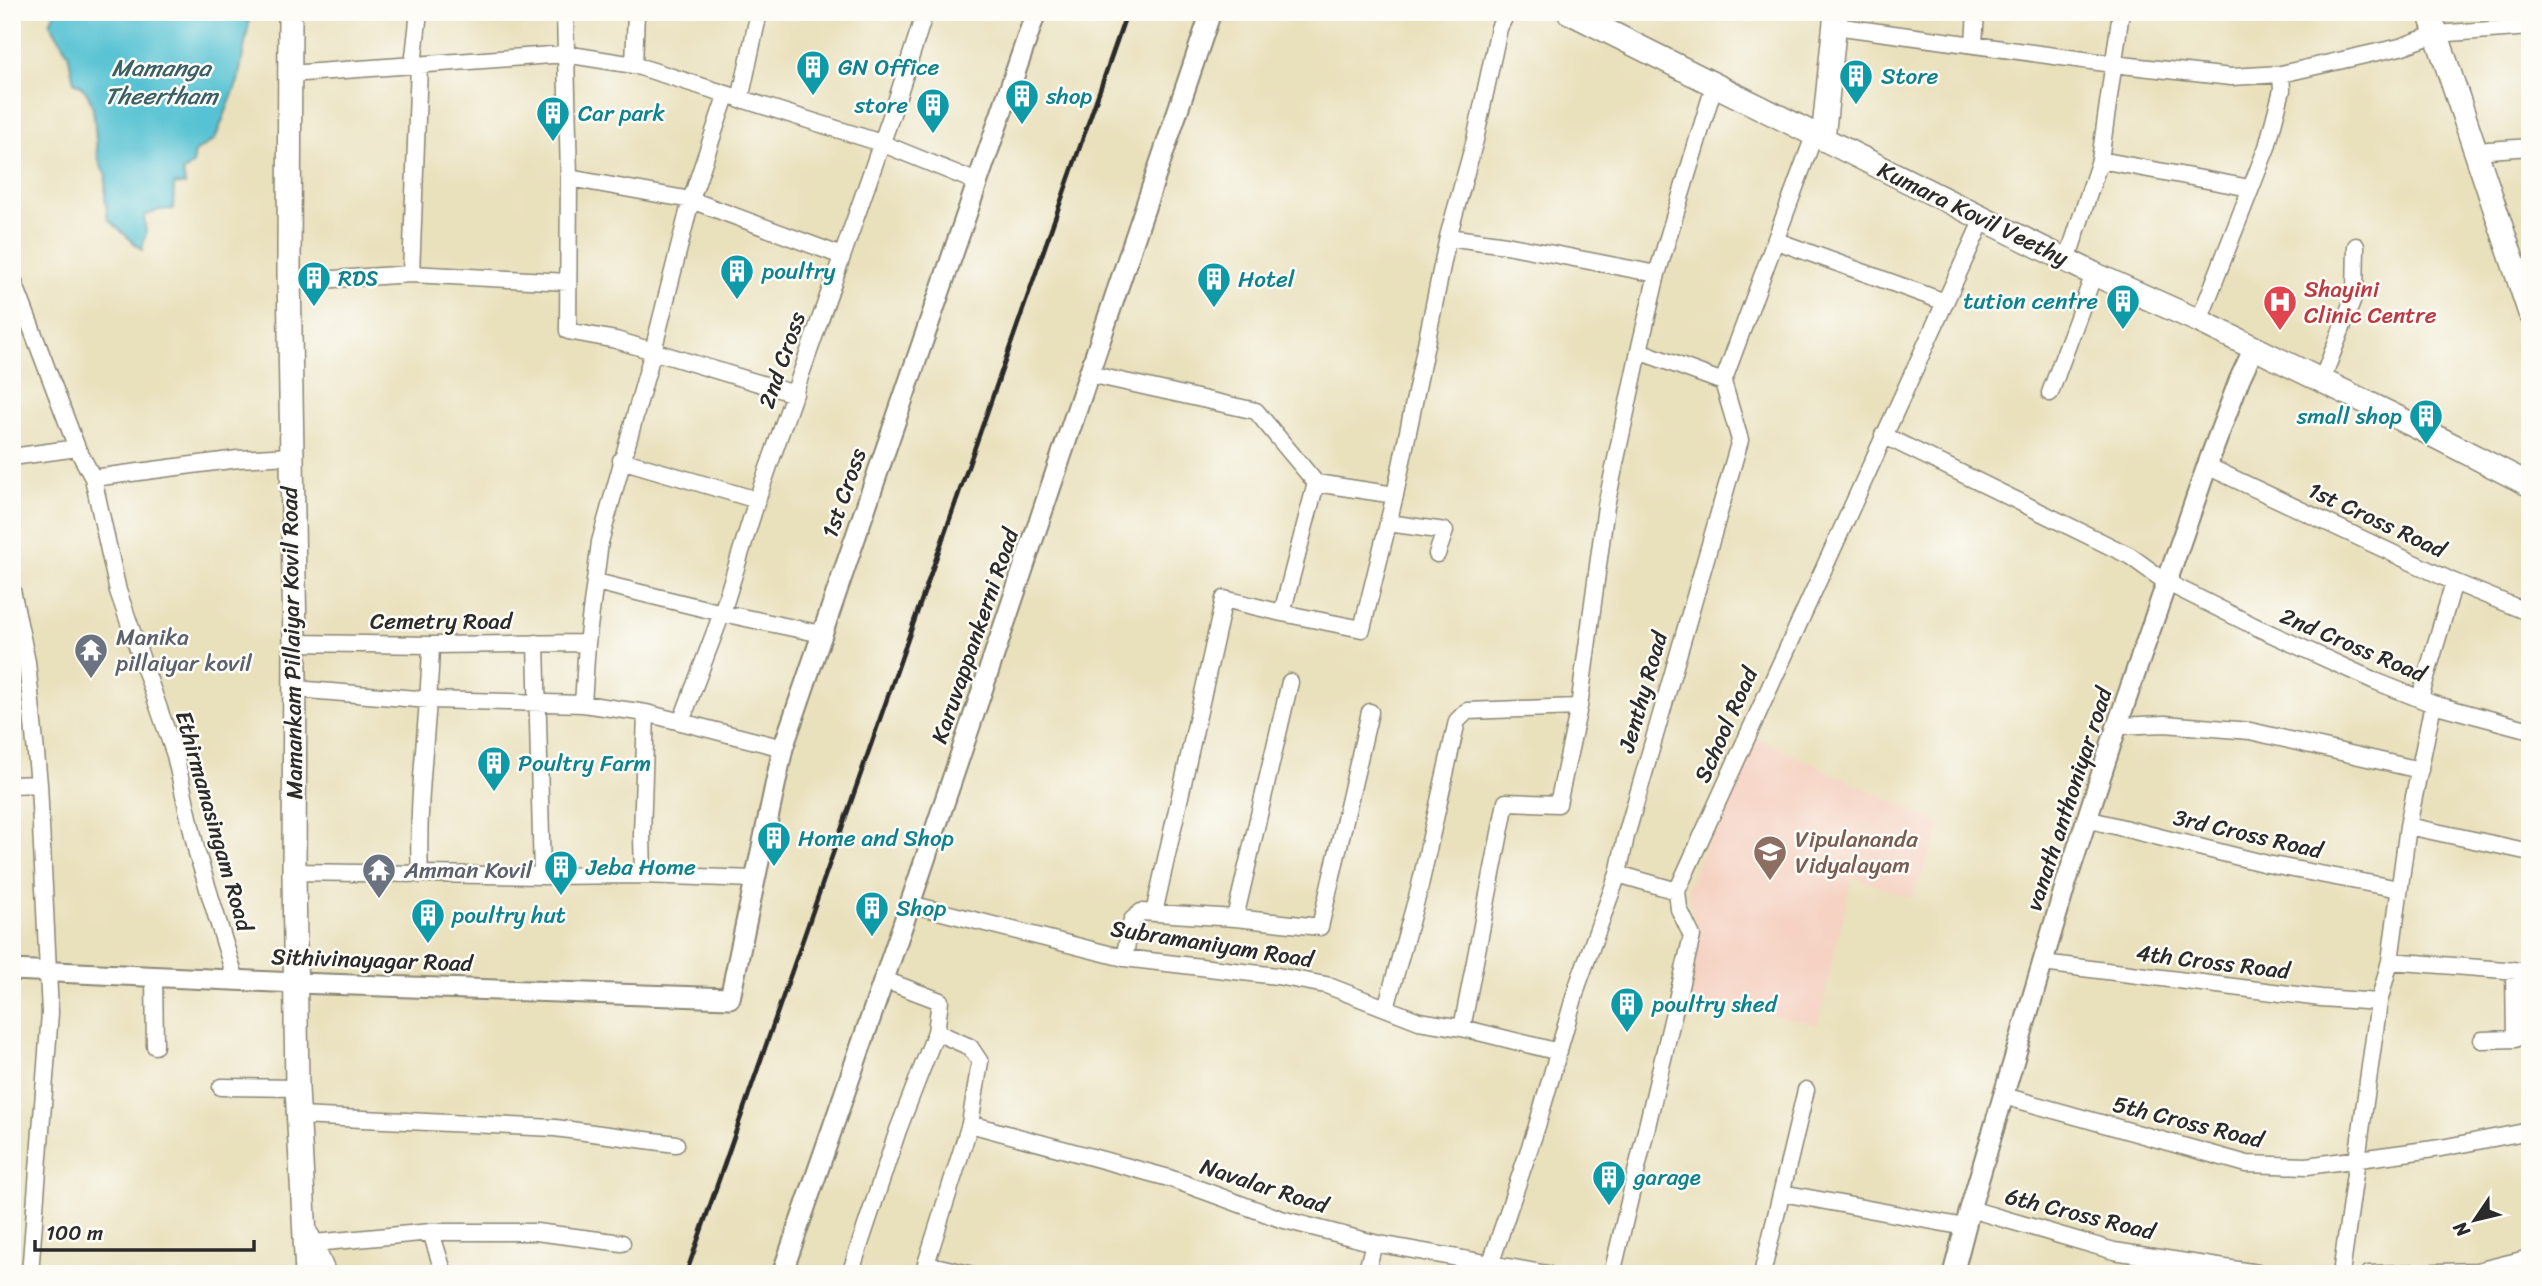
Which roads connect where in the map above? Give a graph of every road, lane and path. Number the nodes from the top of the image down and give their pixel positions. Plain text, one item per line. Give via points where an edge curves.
1 (290, 12) edge
2 (419, 12) edge
3 (565, 12) edge
4 (636, 12) edge
5 (759, 12) edge
6 (925, 12) edge
7 (1036, 12) edge
8 (1211, 12) edge
9 (1507, 12) edge
10 (1569, 12) edge
11 (1976, 12) edge
12 (2121, 12) edge
13 (1835, 19) edge
14 (2433, 23) edge
15 (2530, 27) edge
16 (1974, 44) junction
17 (565, 54) junction
18 (2113, 64) junction
19 (416, 65) junction
20 (634, 65) junction
21 (289, 74) junction
22 (2281, 74) junction
23 (1714, 86) junction
24 (733, 98) junction
25 (1818, 138) junction
26 (881, 143) junction
27 (2530, 147) edge
28 (2475, 151) junction
29 (2100, 160) junction
30 (569, 178) junction
31 (977, 181) junction
32 (2250, 188) junction
33 (691, 200) junction
34 (1983, 219) junction
35 (1448, 237) junction
36 (1777, 241) junction
37 (2356, 246) dead end
38 (842, 256) junction
39 (2067, 260) junction
40 (411, 274) junction
41 (1657, 274) junction
42 (2094, 274) junction
43 (12, 277) edge
44 (289, 282) junction
45 (568, 282) junction
46 (1945, 302) junction
47 (2530, 313) edge
48 (2199, 321) junction
49 (2254, 348) junction
50 (653, 351) junction
51 (1639, 351) junction
52 (1089, 374) junction
53 (2322, 380) junction
54 (1723, 382) junction
55 (2050, 393) dead end
56 (795, 394) junction
57 (1883, 435) junction
58 (77, 448) junction
59 (290, 456) junction
60 (12, 457) edge
61 (621, 460) junction
62 (2207, 466) junction
63 (93, 478) junction
64 (1316, 483) junction
65 (2530, 485) edge
66 (1395, 495) junction
67 (757, 500) junction
68 (1388, 523) junction
69 (1437, 554) dead end
70 (596, 582) junction
71 (2166, 582) junction
72 (2454, 582) junction
73 (12, 590) edge
74 (722, 613) junction
75 (1282, 613) junction
76 (2530, 613) edge
77 (821, 634) junction
78 (295, 643) junction
79 (536, 643) junction
80 (587, 643) junction
81 (431, 645) junction
82 (1290, 682) dead end
83 (295, 689) junction
84 (429, 700) junction
85 (2427, 701) junction
86 (537, 702) junction
87 (583, 704) junction
88 (1579, 707) junction
89 (1370, 712) dead end
90 (646, 713) junction
91 (681, 722) junction
92 (2118, 726) junction
93 (2530, 730) edge
94 (783, 748) junction
95 (2420, 770) junction
96 (12, 785) edge
97 (39, 785) junction
98 (2087, 819) junction
99 (2408, 826) junction
100 (2530, 852) edge
101 (294, 872) junction
102 (1618, 874) junction
103 (419, 875) junction
104 (643, 875) junction
105 (541, 876) junction
106 (754, 879) junction
107 (2399, 890) junction
108 (1677, 891) junction
109 (910, 904) junction
110 (1154, 913) junction
111 (1235, 918) junction
112 (1124, 958) junction
113 (2390, 961) junction
114 (2043, 963) junction
115 (12, 970) edge
116 (47, 971) junction
117 (2522, 971) edge
118 (154, 976) junction
119 (882, 979) junction
120 (236, 981) junction
121 (297, 983) junction
122 (730, 998) joint
123 (2379, 1002) junction
124 (1385, 1008) junction
125 (1462, 1028) junction
126 (936, 1032) junction
127 (2482, 1040) dead end
128 (155, 1045) dead end
129 (1559, 1052) junction
130 (221, 1087) dead end
131 (297, 1088) junction
132 (1806, 1090) dead end
133 (2004, 1096) junction
134 (299, 1116) junction
135 (970, 1124) junction
136 (2530, 1131) edge
137 (676, 1144) dead end
138 (2355, 1160) junction
139 (1782, 1193) junction
140 (1967, 1218) junction
141 (431, 1231) junction
142 (310, 1233) junction
143 (622, 1243) dead end
144 (1374, 1243) junction
145 (2530, 1258) edge
146 (1488, 1268) edge
147 (925, 1269) edge
148 (2478, 1273) edge
149 (30, 1274) edge
150 (307, 1274) edge
151 (328, 1274) edge
152 (444, 1274) edge
153 (782, 1274) edge
154 (850, 1274) edge
155 (969, 1274) edge
156 (1366, 1274) edge
157 (1547, 1274) edge
158 (1612, 1274) edge
159 (1762, 1274) edge
160 (1953, 1274) edge
161 (2263, 1274) edge
162 (2341, 1274) edge
163 (2369, 1274) edge

1 - 21 main road, Mamankam Pillaiyar Kovil Road
2 - 19 street
3 - 17 street
4 - 20 street
5 - 24 street
6 - 26 street, 2nd Cross
7 - 31 street, 1st Cross
8 - 52 street, Karuvappankerni Road
9 - 35 street via 1499,28
10 - 23 main road, Kumara Kovil Veethy
11 - 16 street
12 - 18 street
13 - 16 street
13 - 25 main road
14 - 15 street
14 - 22 street via 2400,47
14 - 28 main road
16 - 18 street
17 - 19 street
17 - 20 street
17 - 30 street
18 - 22 street via 2231,77
18 - 29 street
19 - 21 street
19 - 40 street
20 - 24 street
21 - 44 main road, Mamankam Pillaiyar Kovil Road
22 - 32 street via 2282,90 2267,147
23 - 25 main road, Kumara Kovil Veethy
23 - 41 street
24 - 26 street
24 - 33 street
25 - 34 main road, Kumara Kovil Veethy
25 - 36 street
26 - 31 street
26 - 38 street, 2nd Cross
27 - 28 street
28 - 47 main road
29 - 32 street
29 - 39 street
30 - 33 street
30 - 45 street
31 - 77 street, 1st Cross
32 - 48 street
33 - 38 street
33 - 50 street
34 - 39 main road, Kumara Kovil Veethy
34 - 46 street, School Road
35 - 41 street
35 - 66 street
36 - 46 street
36 - 54 street
37 - 53 street via 2355,294
38 - 56 street, 2nd Cross
39 - 42 main road, Kumara Kovil Veethy
40 - 44 street
40 - 45 street
41 - 51 street
42 - 48 main road, Kumara Kovil Veethy
42 - 55 street
43 - 58 street, Ethirmanasingam Road
44 - 59 main road, Mamankam Pillaiyar Kovil Road
45 - 50 street via 568,331
46 - 57 street, School Road
48 - 49 main road, Kumara Kovil Veethy
49 - 53 main road, Kumara Kovil Veethy
49 - 62 street, vanath anthoniyar road
50 - 56 street
50 - 61 street
51 - 54 street
51 - 88 street via 1606,506
52 - 64 street via 1256,411
52 - 109 street, Karuvappankerni Road
53 - 65 main road, Kumara Kovil Veethy
54 - 102 street, Jenthy Road via 1740,440
56 - 67 street, 2nd Cross
57 - 71 street, 2nd Cross Road via 2130,556
57 - 108 street, School Road
58 - 60 street
58 - 63 street, Ethirmanasingam Road
59 - 63 street
59 - 78 main road, Mamankam Pillaiyar Kovil Road
61 - 67 street
61 - 70 street via 600,542
62 - 71 street, vanath anthoniyar road
62 - 72 street, 1st Cross Road
63 - 120 street, Ethirmanasingam Road via 118,590 175,755 197,853
64 - 66 street
64 - 75 street
66 - 68 street
67 - 74 street, 2nd Cross
68 - 69 street via 1445,531
68 - 75 street via 1362,629
70 - 74 street
70 - 80 street
71 - 85 street, 2nd Cross Road via 2254,626
71 - 92 street, vanath anthoniyar road
72 - 76 street, 1st Cross Road
72 - 85 street
73 - 97 street via 27,662
74 - 77 street
74 - 91 street, 2nd Cross
75 - 110 street via 1224,599
77 - 94 street, 1st Cross
78 - 81 street, Cemetry Road
78 - 83 main road, Mamankam Pillaiyar Kovil Road
79 - 80 street, Cemetry Road
79 - 81 street, Cemetry Road
79 - 86 street
80 - 87 street
81 - 84 street
82 - 111 street
83 - 84 street
83 - 101 main road, Mamankam Pillaiyar Kovil Road
84 - 86 street
84 - 103 street via 418,831
85 - 93 street, 2nd Cross Road
85 - 95 street
86 - 87 street
86 - 105 street
87 - 90 street
88 - 124 street via 1467,711 1457,721 1419,890
88 - 125 street via 1558,804 1506,802
89 - 111 street via 1320,927
90 - 91 street
90 - 104 street
91 - 94 street
92 - 95 street via 2165,724 2250,731
92 - 98 street, vanath anthoniyar road
94 - 106 street, 1st Cross
95 - 99 street
96 - 97 street
97 - 116 street
98 - 107 street, 3rd Cross Road via 2267,864
98 - 114 street, vanath anthoniyar road
99 - 100 street
99 - 107 street
101 - 103 street
101 - 121 main road, Mamankam Pillaiyar Kovil Road
102 - 108 street
102 - 129 street, Jenthy Road
103 - 105 street
104 - 105 street
104 - 106 street
106 - 122 street, 1st Cross
107 - 113 street
108 - 158 street via 1679,909 1692,936
109 - 112 street, Subramaniyam Road
109 - 119 street, Karuvappankerni Road
110 - 111 street
110 - 112 street via 1141,912 1132,920
112 - 124 street, Subramaniyam Road via 1326,985
113 - 117 street
113 - 123 street
114 - 123 street, 4th Cross Road
114 - 133 street, vanath anthoniyar road
115 - 116 street, Sithivinayagar Road
116 - 118 street, Sithivinayagar Road
116 - 149 street via 50,1013
117 - 127 street via 2515,1039
118 - 120 street, Sithivinayagar Road
118 - 128 street
119 - 126 street via 940,1001
119 - 153 street, Karuvappankerni Road
120 - 121 street, Sithivinayagar Road
121 - 122 street, Sithivinayagar Road
121 - 131 main road, Mamankam Pillaiyar Kovil Road
123 - 138 street
124 - 125 street, Subramaniyam Road via 1419,1021
125 - 129 street, Subramaniyam Road
126 - 135 street via 970,1047 980,1062
126 - 154 street
129 - 146 street, Jenthy Road
130 - 131 street
131 - 134 main road, Mamankam Pillaiyar Kovil Road
132 - 139 street
133 - 138 street, 5th Cross Road via 2247,1164 2306,1166
133 - 140 street, vanath anthoniyar road
134 - 137 street via 555,1128
134 - 142 main road, Mamankam Pillaiyar Kovil Road
135 - 144 street, Navalar Road via 1168,1178 1281,1219
135 - 147 street
136 - 138 street, 5th Cross Road
138 - 162 street
139 - 140 street, 6th Cross Road
139 - 159 street
140 - 160 street, vanath anthoniyar road
140 - 161 street, 6th Cross Road via 2114,1251
141 - 142 street
141 - 143 street via 536,1232
141 - 152 street
142 - 150 main road, Mamankam Pillaiyar Kovil Road
142 - 151 street
144 - 146 street, Navalar Road
144 - 156 street
145 - 148 street
146 - 157 street, Navalar Road
147 - 155 street
148 - 163 street

